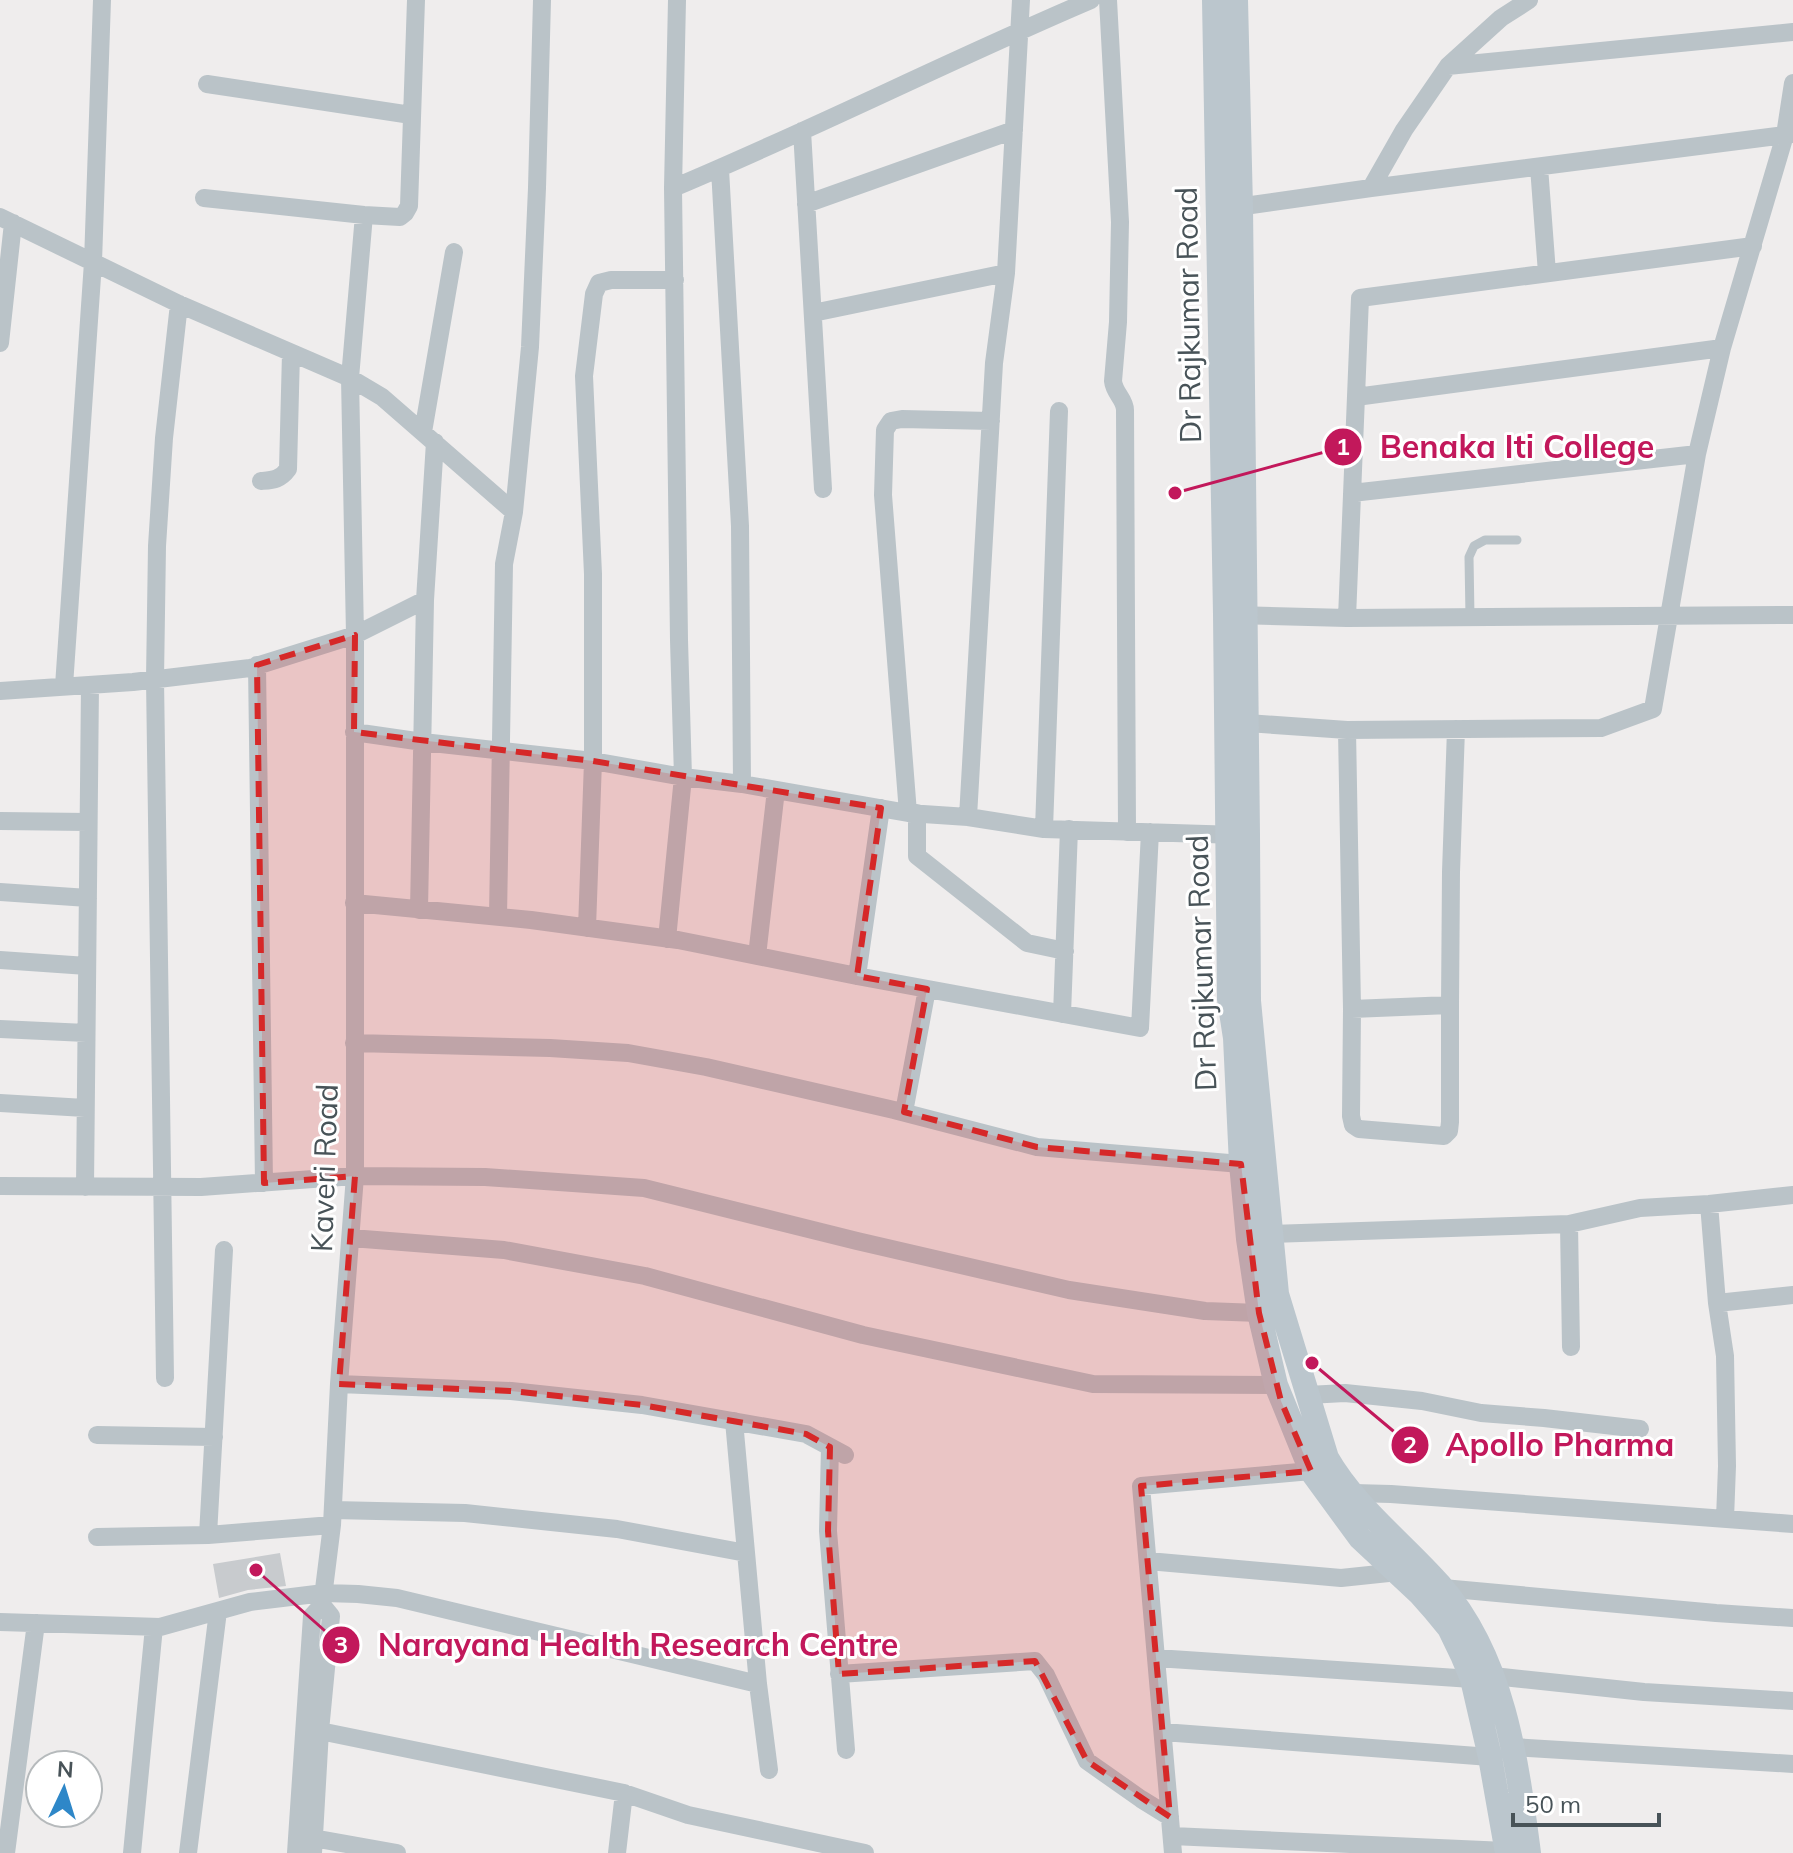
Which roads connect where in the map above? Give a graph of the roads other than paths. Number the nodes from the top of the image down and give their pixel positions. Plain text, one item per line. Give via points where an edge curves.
1 (102, 0) edge
2 (416, 0) edge
3 (542, 0) edge
4 (677, 0) edge
5 (1021, 0) edge
6 (1091, 0) edge
7 (1108, 0) edge
8 (1214, 0) edge
9 (1236, 0) edge
10 (1529, 0) edge
11 (1020, 30) junction
12 (1793, 32) edge
13 (1448, 66) junction
14 (1793, 83) edge
15 (207, 84) dead end
16 (411, 115) junction
17 (1014, 130) junction
18 (802, 131) junction
19 (1789, 135) edge
20 (1539, 167) junction
21 (720, 169) junction
22 (673, 188) junction
23 (1371, 188) junction
24 (204, 198) dead end
25 (806, 204) junction
26 (1230, 208) junction
27 (364, 215) junction
28 (6, 220) edge
29 (1753, 246) junction
30 (454, 252) dead end
31 (93, 262) junction
32 (1006, 273) junction
33 (1547, 273) junction
34 (675, 280) junction
35 (179, 304) junction
36 (813, 313) junction
37 (0, 343) edge
38 (1722, 348) junction
39 (291, 353) junction
40 (350, 378) junction
41 (1356, 397) junction
42 (1059, 411) dead end
43 (991, 421) junction
44 (429, 437) junction
45 (1697, 454) junction
46 (261, 481) dead end
47 (823, 489) dead end
48 (1352, 493) junction
49 (514, 512) junction
50 (1517, 540) dead end
51 (425, 600) junction
52 (1235, 614) junction
53 (1793, 615) edge
54 (1669, 616) junction
55 (1470, 617) junction
56 (1347, 618) junction
57 (355, 635) junction
58 (257, 665) junction
59 (155, 679) junction
60 (90, 685) junction
61 (64, 686) junction
62 (0, 691) edge
63 (1247, 723) junction
64 (1456, 729) junction
65 (1347, 730) junction
66 (354, 732) junction
67 (423, 742) junction
68 (502, 750) junction
69 (593, 761) junction
70 (683, 777) junction
71 (742, 784) junction
72 (776, 790) junction
73 (881, 808) junction
74 (912, 813) junction
75 (968, 817) junction
76 (0, 821) edge
77 (88, 822) junction
78 (1044, 829) junction
79 (1069, 829) junction
80 (1127, 832) junction
81 (1150, 832) junction
82 (1238, 835) junction
83 (0, 892) edge
84 (88, 898) junction
85 (354, 903) junction
86 (419, 910) junction
87 (498, 917) junction
88 (587, 928) junction
89 (667, 939) junction
90 (1065, 951) junction
91 (757, 956) junction
92 (0, 960) edge
93 (87, 966) junction
94 (857, 976) junction
95 (927, 989) junction
96 (1450, 1005) junction
97 (1352, 1009) junction
98 (1062, 1014) junction
99 (0, 1029) edge
100 (86, 1033) junction
101 (354, 1043) junction
102 (0, 1103) edge
103 (85, 1108) junction
104 (904, 1112) junction
105 (1241, 1164) junction
106 (355, 1176) junction
107 (264, 1183) junction
108 (0, 1186) edge
109 (85, 1187) junction
110 (163, 1187) junction
111 (1793, 1195) edge
112 (1709, 1204) junction
113 (1569, 1224) junction
114 (1271, 1234) junction
115 (351, 1238) junction
116 (224, 1250) dead end
117 (1793, 1295) edge
118 (1717, 1303) junction
119 (1259, 1313) junction
120 (1571, 1347) dead end
121 (165, 1378) dead end
122 (339, 1384) junction
123 (1276, 1385) junction
124 (1308, 1395) junction
125 (734, 1421) junction
126 (1640, 1429) dead end
127 (97, 1435) dead end
128 (214, 1437) junction
129 (1311, 1471) junction
130 (1353, 1493) junction
131 (332, 1518) junction
132 (1725, 1519) junction
133 (1793, 1524) edge
134 (208, 1535) junction
135 (97, 1537) dead end
136 (746, 1553) junction
137 (1148, 1561) junction
138 (1398, 1572) junction
139 (1443, 1588) junction
140 (323, 1599) junction
141 (218, 1611) junction
142 (1793, 1618) edge
143 (0, 1622) edge
144 (36, 1623) junction
145 (154, 1627) junction
146 (1156, 1658) junction
147 (839, 1674) junction
148 (1482, 1677) junction
149 (758, 1684) junction
150 (1793, 1701) edge
151 (320, 1731) junction
152 (1163, 1732) junction
153 (1513, 1747) junction
154 (846, 1750) dead end
155 (1490, 1757) junction
156 (1793, 1764) edge
157 (769, 1770) dead end
158 (624, 1793) junction
159 (1172, 1836) edge
160 (313, 1846) edge
161 (1518, 1852) edge
162 (6, 1853) edge
163 (132, 1853) edge
164 (188, 1853) edge
165 (296, 1853) edge
166 (397, 1853) edge
167 (617, 1853) edge
168 (865, 1853) edge
169 (1539, 1853) edge

1 - 31 street
2 - 16 street
3 - 49 street via 531,321
4 - 22 street
5 - 11 street
6 - 11 street
7 - 80 street via 1120,222 1113,381 1125,403
8 - 26 main road, Dr Rajkumar Road
9 - 26 main road, Dr Rajkumar Road
10 - 13 street
11 - 17 street
11 - 18 street
12 - 13 street
13 - 23 street
14 - 19 street
15 - 16 street
16 - 27 street via 409,206 400,217
17 - 25 street
17 - 32 street
18 - 21 street
18 - 25 street
19 - 20 street
19 - 29 street
20 - 23 street
20 - 33 street
21 - 22 street
21 - 71 street via 740,526
22 - 34 street
23 - 26 street
24 - 27 street
25 - 36 street
26 - 52 main road, Dr Rajkumar Road
27 - 40 street, Kaveri Road
28 - 31 street
28 - 37 street
29 - 33 street
29 - 38 street
30 - 44 street
31 - 35 street
31 - 61 street
32 - 36 street
32 - 43 street
33 - 41 street via 1360,298
34 - 69 street via 611,280 599,283 594,294 584,376 593,574
34 - 70 street
35 - 39 street
35 - 59 street via 157,546
36 - 47 street
38 - 41 street
38 - 45 street
39 - 40 street
39 - 46 street via 288,469 276,480
40 - 44 street
40 - 57 street, Kaveri Road
41 - 48 street
42 - 78 street
43 - 74 street via 902,419 891,421 885,430 883,495
43 - 75 street
44 - 49 street
44 - 51 street
45 - 48 street
45 - 54 street
48 - 56 street
49 - 68 street via 504,564
50 - 55 lane via 1485,540 1474,546 1469,557
51 - 57 street
51 - 67 street
52 - 56 street
52 - 63 main road, Dr Rajkumar Road
52 - 82 main road, Dr Rajkumar Road
53 - 54 street
54 - 55 street
54 - 64 street via 1653,709 1601,728
55 - 56 street
57 - 58 street
57 - 66 street, Kaveri Road
58 - 59 street
58 - 107 street
59 - 60 street
59 - 110 street
60 - 61 street
60 - 77 street
61 - 62 street
63 - 65 street
63 - 82 main road, Dr Rajkumar Road
64 - 65 street
64 - 96 street
65 - 97 street
66 - 67 street
66 - 85 street, Kaveri Road
67 - 68 street
67 - 86 street
68 - 69 street
68 - 87 street
69 - 70 street
69 - 88 street
70 - 71 street
70 - 89 street
71 - 72 street
72 - 73 street
72 - 91 street
73 - 74 street
73 - 94 street
74 - 75 street
74 - 90 street via 917,856 1027,943
75 - 78 street
76 - 77 street
77 - 84 street
78 - 79 street
79 - 80 street
79 - 90 street
80 - 81 street
81 - 82 street
81 - 98 street via 1140,1028
82 - 105 main road, Dr Rajkumar Road via 1229,999
82 - 114 main road, Dr Rajkumar Road
83 - 84 street
84 - 93 street
85 - 86 street
85 - 101 street, Kaveri Road
86 - 87 street
87 - 88 street
88 - 89 street
89 - 91 street
90 - 98 street
91 - 94 street
92 - 93 street
93 - 100 street
94 - 95 street
95 - 98 street
95 - 104 street
96 - 97 street
96 - 97 street via 1450,1122 1444,1136 1353,1125
99 - 100 street
100 - 103 street
101 - 104 street via 628,1053
101 - 106 street, Kaveri Road
102 - 103 street
103 - 109 street
104 - 105 street via 1037,1147
105 - 119 main road, Dr Rajkumar Road
106 - 107 street
106 - 115 street, Kaveri Road
106 - 119 street via 485,1177 644,1188 1069,1290 1205,1311
107 - 110 street
108 - 109 street
109 - 110 street
110 - 121 street
111 - 112 street
112 - 113 street via 1640,1208
112 - 118 street
113 - 114 street
113 - 120 street
114 - 124 main road, Dr Rajkumar Road via 1277,1294
115 - 122 street, Kaveri Road
115 - 123 street via 504,1250 645,1276 863,1335 1093,1384
116 - 128 street
117 - 118 street
118 - 132 street via 1725,1356
119 - 123 main road, Dr Rajkumar Road
122 - 125 street via 511,1391
122 - 131 street, Kaveri Road
123 - 129 main road, Dr Rajkumar Road
124 - 126 street via 1345,1393
124 - 130 main road, Dr Rajkumar Road via 1327,1458
125 - 136 street
125 - 147 street via 806,1434 838,1451 828,1531
127 - 128 street
128 - 134 street
129 - 137 street via 1141,1486
129 - 138 main road, Dr Rajkumar Road via 1360,1538
130 - 132 street
130 - 139 main road, Dr Rajkumar Road
131 - 134 street
131 - 136 street via 465,1513 617,1529
131 - 140 street, Kaveri Road
132 - 133 street
134 - 135 street
136 - 149 street
137 - 138 street via 1341,1578
137 - 146 street
138 - 148 main road, Dr Rajkumar Road via 1449,1628
139 - 142 street
139 - 148 main road, Dr Rajkumar Road via 1470,1627
140 - 141 street via 250,1602
140 - 149 street via 358,1594 397,1598
140 - 151 street, Kaveri Road via 331,1616
140 - 165 street, Kaveri Road via 312,1616
141 - 145 street
141 - 164 street
143 - 144 street
144 - 145 street
144 - 162 street
145 - 163 street
146 - 148 street
146 - 152 street
147 - 154 street
147 - 159 street via 1035,1661 1087,1761 1141,1799
148 - 150 street
148 - 153 main road, Dr Rajkumar Road
148 - 155 main road, Dr Rajkumar Road
149 - 157 street
151 - 158 street
151 - 160 street, Kaveri Road
152 - 155 street
152 - 159 street
153 - 156 street
153 - 161 main road, Dr Rajkumar Road
155 - 161 main road, Dr Rajkumar Road
158 - 167 street
158 - 168 street via 688,1815
159 - 161 street
160 - 166 street
161 - 169 street

